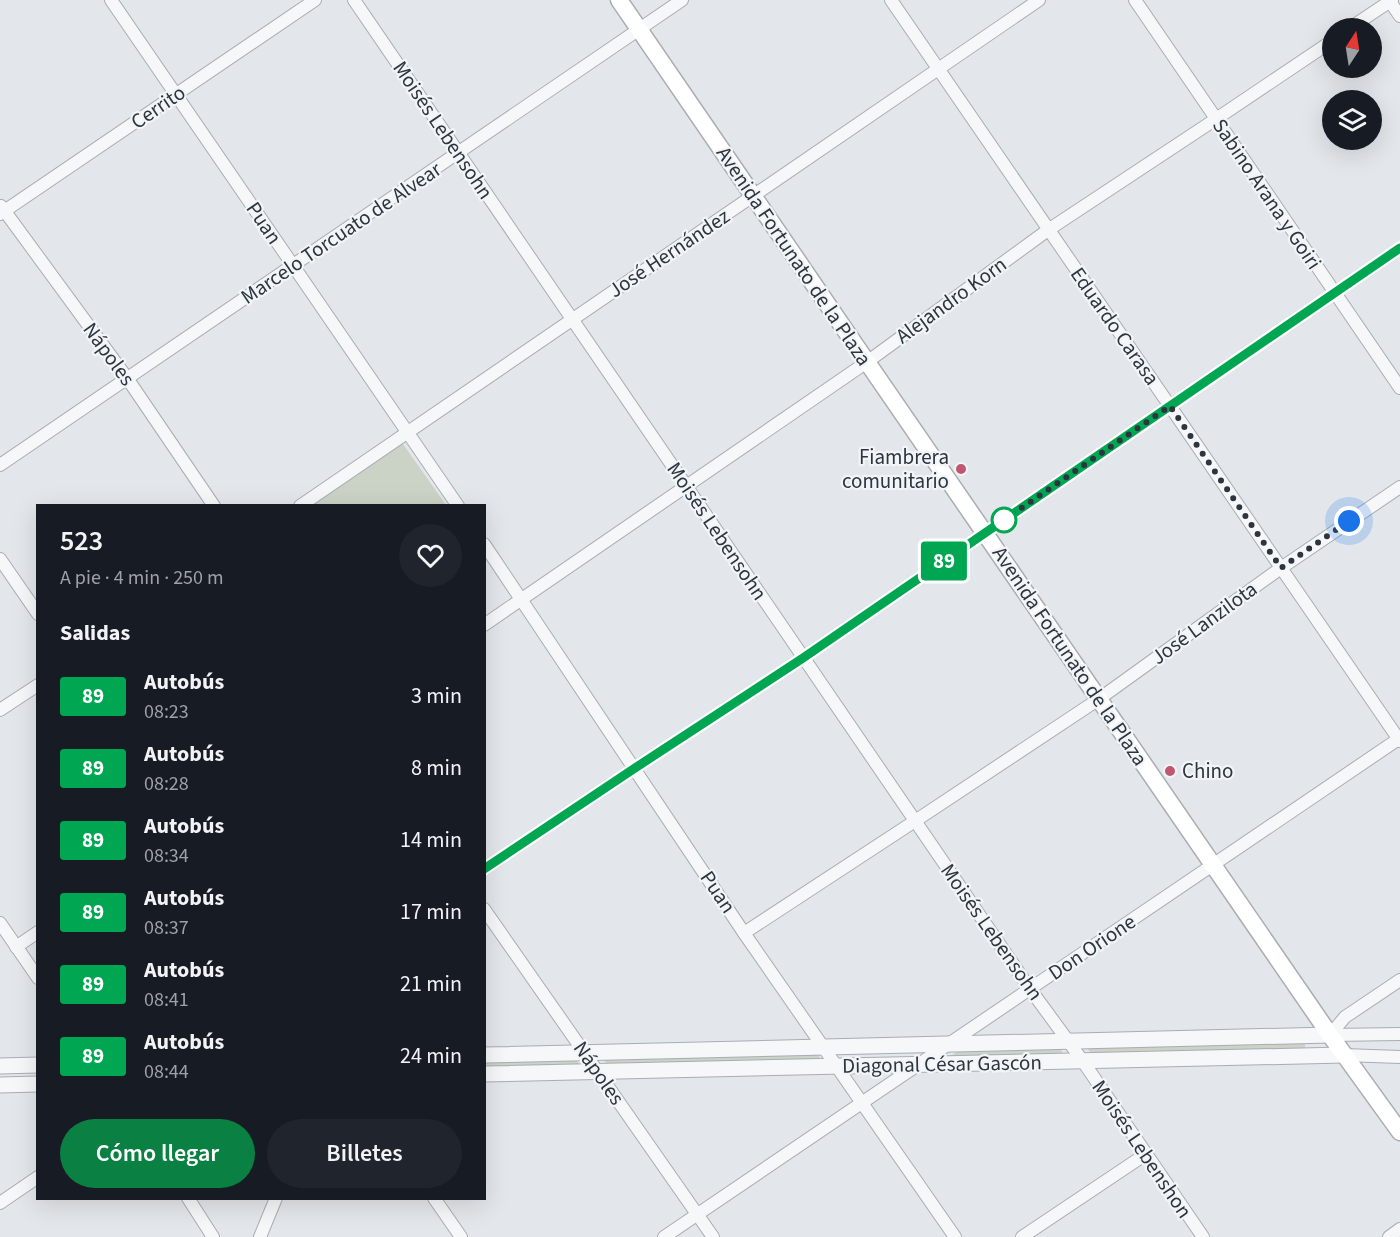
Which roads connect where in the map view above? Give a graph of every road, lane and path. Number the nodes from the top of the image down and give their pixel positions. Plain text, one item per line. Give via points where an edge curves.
1 (111, 0) edge
2 (315, 0) edge
3 (354, 0) edge
4 (620, 0) edge
5 (682, 0) edge
6 (891, 0) edge
7 (1039, 0) edge
8 (1135, 0) edge
9 (1390, 0) edge
10 (1400, 16) edge
11 (1364, 18) edge
12 (640, 30) junction
13 (1322, 48) edge
14 (938, 69) junction
15 (176, 95) junction
16 (1216, 119) junction
17 (459, 153) junction
18 (753, 195) junction
19 (1, 210) edge
20 (1048, 230) junction
21 (1400, 248) edge
22 (293, 265) junction
23 (1335, 292) junction
24 (572, 319) junction
25 (867, 362) junction
26 (127, 378) junction
27 (1400, 388) edge
28 (1170, 406) junction
29 (407, 432) junction
30 (0, 465) edge
31 (686, 486) junction
32 (1400, 487) edge
33 (213, 504) edge
34 (303, 504) edge
35 (457, 504) edge
36 (985, 533) junction
37 (486, 547) edge
38 (0, 559) edge
39 (1281, 568) junction
40 (522, 599) junction
41 (36, 611) edge
42 (486, 624) edge
43 (803, 658) junction
44 (36, 686) edge
45 (1099, 699) junction
46 (0, 711) edge
47 (1399, 739) edge
48 (635, 768) junction
49 (915, 821) junction
50 (1213, 865) junction
51 (486, 868) edge
52 (486, 912) edge
53 (0, 923) edge
54 (36, 933) edge
55 (744, 933) junction
56 (16, 947) junction
57 (36, 975) edge
58 (1400, 980) edge
59 (1030, 989) junction
60 (1400, 1034) edge
61 (1330, 1035) junction
62 (1068, 1042) junction
63 (949, 1044) junction
64 (824, 1047) junction
65 (585, 1053) junction
66 (486, 1055) edge
67 (1344, 1055) junction
68 (1400, 1057) edge
69 (1082, 1060) junction
70 (919, 1064) junction
71 (36, 1065) edge
72 (0, 1066) edge
73 (836, 1066) junction
74 (598, 1071) junction
75 (486, 1074) edge
76 (36, 1084) edge
77 (0, 1085) edge
78 (863, 1102) junction
79 (1400, 1132) edge
80 (1146, 1154) junction
81 (36, 1178) edge
82 (189, 1200) edge
83 (275, 1200) edge
84 (435, 1200) edge
85 (0, 1203) edge
86 (698, 1214) junction
87 (1400, 1229) edge
88 (213, 1237) edge
89 (260, 1237) edge
90 (461, 1237) edge
91 (664, 1237) edge
92 (713, 1237) edge
93 (955, 1237) edge
94 (1022, 1237) edge
95 (1203, 1237) edge
96 (1389, 1237) edge

1 - 15 street, Puan
2 - 15 street, Cerrito
3 - 17 street, Moisés Lebensohn
4 - 12 main road, Avenida Fortunato de la Plaza
5 - 12 street, Marcelo Torcuato de Alvear
6 - 14 street, Eduardo Carasa
7 - 14 street, José Hernández
8 - 16 street, Sabino Arana y Goiri
9 - 10 street
9 - 11 street
12 - 17 street, Marcelo Torcuato de Alvear
12 - 18 main road, Avenida Fortunato de la Plaza
13 - 16 street, Alejandro Korn
14 - 18 street, José Hernández
14 - 20 street, Eduardo Carasa
15 - 19 street, Cerrito
15 - 22 street, Puan
16 - 20 street, Alejandro Korn
16 - 23 street, Sabino Arana y Goiri
17 - 22 street, Marcelo Torcuato de Alvear
17 - 24 street, Moisés Lebensohn
18 - 24 street, José Hernández
18 - 25 main road, Avenida Fortunato de la Plaza
19 - 26 street, Nápoles
20 - 25 street, Alejandro Korn
20 - 28 street, Eduardo Carasa
21 - 23 street
22 - 26 street, Marcelo Torcuato de Alvear
22 - 29 street, Puan
23 - 27 street, Sabino Arana y Goiri
23 - 28 street
24 - 29 street, José Hernández
24 - 31 street, Moisés Lebensohn
25 - 31 street, Alejandro Korn
25 - 36 main road, Avenida Fortunato de la Plaza
26 - 30 street, Marcelo Torcuato de Alvear
26 - 33 street, Nápoles
28 - 36 street
28 - 39 street, Eduardo Carasa
29 - 34 street, José Hernández
29 - 35 street, Puan
31 - 40 street, Alejandro Korn
31 - 43 street, Moisés Lebensohn
32 - 39 street, José Lanzilota
36 - 43 street
36 - 45 main road, Avenida Fortunato de la Plaza
37 - 40 street, Puan
38 - 41 street
39 - 45 street, José Lanzilota
39 - 47 street, Eduardo Carasa
40 - 42 street, Alejandro Korn
40 - 48 street, Puan
43 - 48 street
43 - 49 street, Moisés Lebensohn
44 - 46 street
45 - 49 street, José Lanzilota
45 - 50 main road, Avenida Fortunato de la Plaza
47 - 50 street, Don Orione
48 - 51 street
48 - 55 street, Puan
49 - 55 street, José Lanzilota
49 - 59 street, Moisés Lebensohn
50 - 59 street, Don Orione
50 - 61 main road, Avenida Fortunato de la Plaza
52 - 65 street, Nápoles
53 - 56 street
54 - 56 street
55 - 64 street, Puan
56 - 57 street
58 - 61 street via 1345,1017
59 - 62 street, Moisés Lebensohn
59 - 63 street, Don Orione
60 - 61 street, Diagonal César Gascón
61 - 62 street, Diagonal César Gascón
61 - 67 main road, Avenida Fortunato de la Plaza
62 - 63 street, Diagonal César Gascón
62 - 69 street, Moisés Lebensohn
63 - 64 street, Diagonal César Gascón
63 - 70 street, Don Orione
64 - 65 street, Diagonal César Gascón
64 - 73 street, Puan
65 - 66 street, Diagonal César Gascón
65 - 74 street, Nápoles
67 - 68 street, Diagonal César Gascón
67 - 69 street, Diagonal César Gascón
67 - 79 main road, Avenida Fortunato de la Plaza
69 - 70 street, Diagonal César Gascón
69 - 80 street, Moisés Lebenshon
70 - 73 street, Diagonal César Gascón
70 - 78 street, Don Orione
71 - 72 street
73 - 74 street, Diagonal César Gascón
73 - 78 street, Puan
74 - 75 street, Diagonal César Gascón
74 - 86 street, Nápoles
76 - 77 street
78 - 86 street, Don Orione
78 - 93 street, Puan
80 - 94 street
80 - 95 street, Moisés Lebenshon
81 - 85 street
82 - 88 street
83 - 89 street
84 - 90 street
86 - 91 street, Don Orione
86 - 92 street, Nápoles
87 - 96 street

